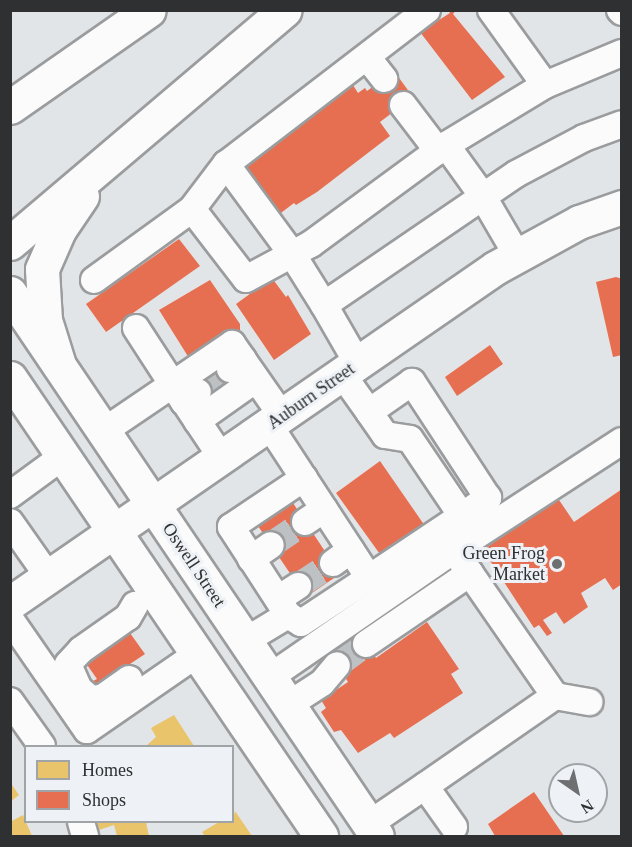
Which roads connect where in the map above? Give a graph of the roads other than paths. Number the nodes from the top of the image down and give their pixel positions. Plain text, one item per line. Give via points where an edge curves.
1 (149, 10) edge
2 (285, 10) edge
3 (427, 10) edge
4 (491, 10) edge
5 (621, 52) edge
6 (367, 57) junction
7 (384, 78) dead end
8 (545, 85) junction
9 (403, 105) dead end
10 (10, 107) edge
11 (621, 124) edge
12 (442, 148) junction
13 (104, 164) junction
14 (226, 164) junction
15 (482, 195) junction
16 (621, 207) edge
17 (192, 209) junction
18 (10, 243) edge
19 (292, 254) junction
20 (517, 255) junction
21 (94, 280) dead end
22 (10, 293) edge
23 (324, 304) junction
24 (136, 328) dead end
25 (59, 365) junction
26 (350, 369) junction
27 (243, 370) junction
28 (10, 378) edge
29 (188, 400) junction
30 (369, 412) junction
31 (275, 421) junction
32 (104, 431) junction
33 (621, 441) edge
34 (63, 456) junction
35 (222, 458) junction
36 (304, 478) junction
37 (10, 495) edge
38 (154, 505) junction
39 (462, 516) junction
40 (10, 522) edge
41 (113, 531) junction
42 (454, 550) junction
43 (470, 573) junction
44 (48, 576) junction
45 (369, 578) junction
46 (145, 599) junction
47 (288, 600) junction
48 (10, 603) edge
49 (10, 619) edge
50 (245, 641) junction
51 (366, 644) tunnel mouth
52 (197, 654) junction
53 (337, 665) tunnel mouth
54 (44, 668) junction
55 (167, 673) junction
56 (270, 677) junction
57 (555, 696) junction
58 (10, 701) edge
59 (589, 702) dead end
60 (288, 705) junction
61 (41, 745) edge
62 (425, 786) junction
63 (454, 827) dead end
64 (373, 830) edge
65 (321, 837) edge

1 - 10 main road
2 - 13 main road
3 - 6 lane
4 - 8 lane
5 - 8 lane
6 - 7 lane
6 - 14 lane
8 - 12 lane
9 - 12 lane
11 - 15 lane via 543,158
12 - 15 lane
12 - 19 lane
13 - 18 main road
13 - 25 main road via 59,230 42,269 45,320
14 - 17 lane
14 - 19 lane
15 - 20 lane
15 - 23 lane
16 - 20 main road, Auburn Street via 579,222
17 - 19 lane via 246,279
17 - 21 lane
19 - 23 lane
20 - 26 main road, Auburn Street
22 - 25 main road, Oswell Street
23 - 26 lane
24 - 29 lane
25 - 32 main road, Oswell Street
26 - 30 lane
26 - 31 main road, Auburn Street
27 - 29 lane
27 - 29 lane via 232,344
27 - 31 lane
28 - 34 main road
29 - 32 lane
29 - 35 lane
30 - 39 lane via 385,435 410,439
30 - 39 lane via 412,382 488,498
31 - 35 main road, Auburn Street
31 - 36 lane
32 - 38 main road, Oswell Street
33 - 42 lane
34 - 37 lane
34 - 41 main road
35 - 38 main road, Auburn Street
36 - 45 lane via 314,515 342,556
36 - 47 lane via 231,527 261,552
38 - 41 main road, Auburn Street
38 - 50 main road, Oswell Street
39 - 45 lane
40 - 44 lane
41 - 44 main road, Auburn Street
41 - 46 main road
42 - 43 lane
42 - 56 lane
43 - 51 lane
43 - 57 lane
44 - 48 main road, Auburn Street
45 - 47 lane via 301,623
46 - 52 main road
46 - 54 lane
46 - 55 lane via 129,617 74,656 68,670 85,698 92,700 103,698 141,671
47 - 50 lane
49 - 54 lane
50 - 56 main road, Oswell Street
52 - 55 lane
52 - 65 main road
53 - 60 lane via 322,683
54 - 55 lane via 87,730
56 - 60 main road, Oswell Street
57 - 59 lane
57 - 62 lane
58 - 61 lane
60 - 64 main road, Oswell Street
62 - 63 lane
62 - 64 lane

